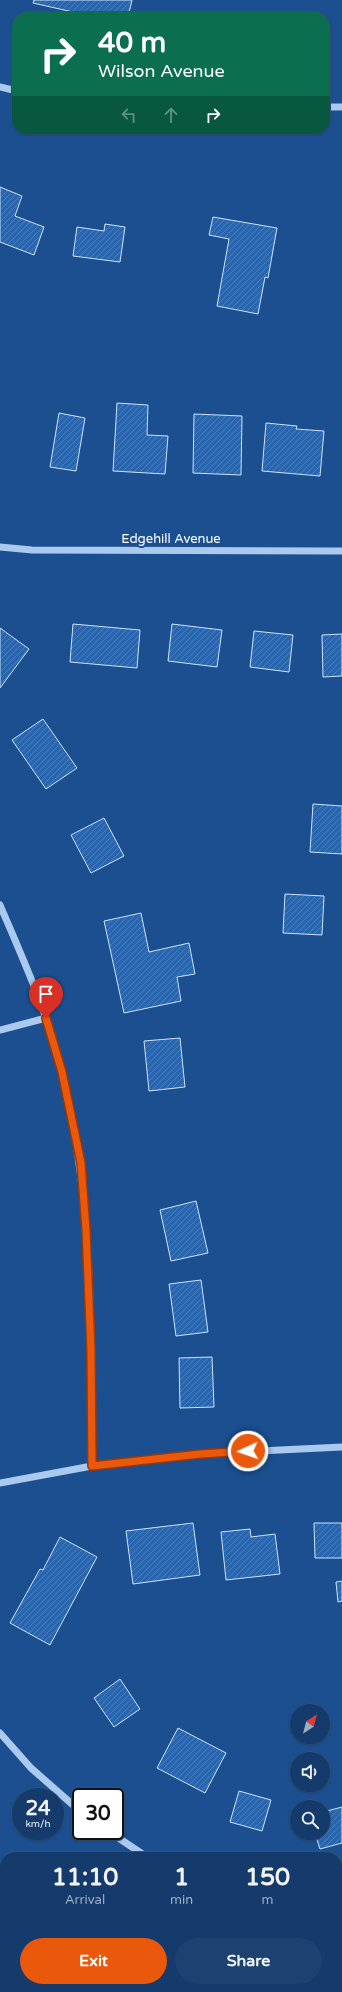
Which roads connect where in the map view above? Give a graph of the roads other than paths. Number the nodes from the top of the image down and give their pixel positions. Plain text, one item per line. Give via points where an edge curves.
1 (0, 87) edge
2 (12, 90) edge
3 (330, 107) edge
4 (342, 107) edge
5 (0, 547) edge
6 (342, 551) edge
7 (0, 905) edge
8 (46, 1018) junction
9 (0, 1030) edge
10 (342, 1447) edge
11 (92, 1466) junction
12 (0, 1483) edge
13 (0, 1733) edge
14 (72, 1804) edge
15 (122, 1840) edge
16 (140, 1852) edge

1 - 2 street
3 - 4 street
5 - 6 street, Edgehill Avenue via 32,550
7 - 8 street
8 - 9 street
8 - 11 street via 62,1072 81,1163 92,1380
10 - 11 street via 200,1454
11 - 12 street
13 - 14 street via 31,1768
15 - 16 street

